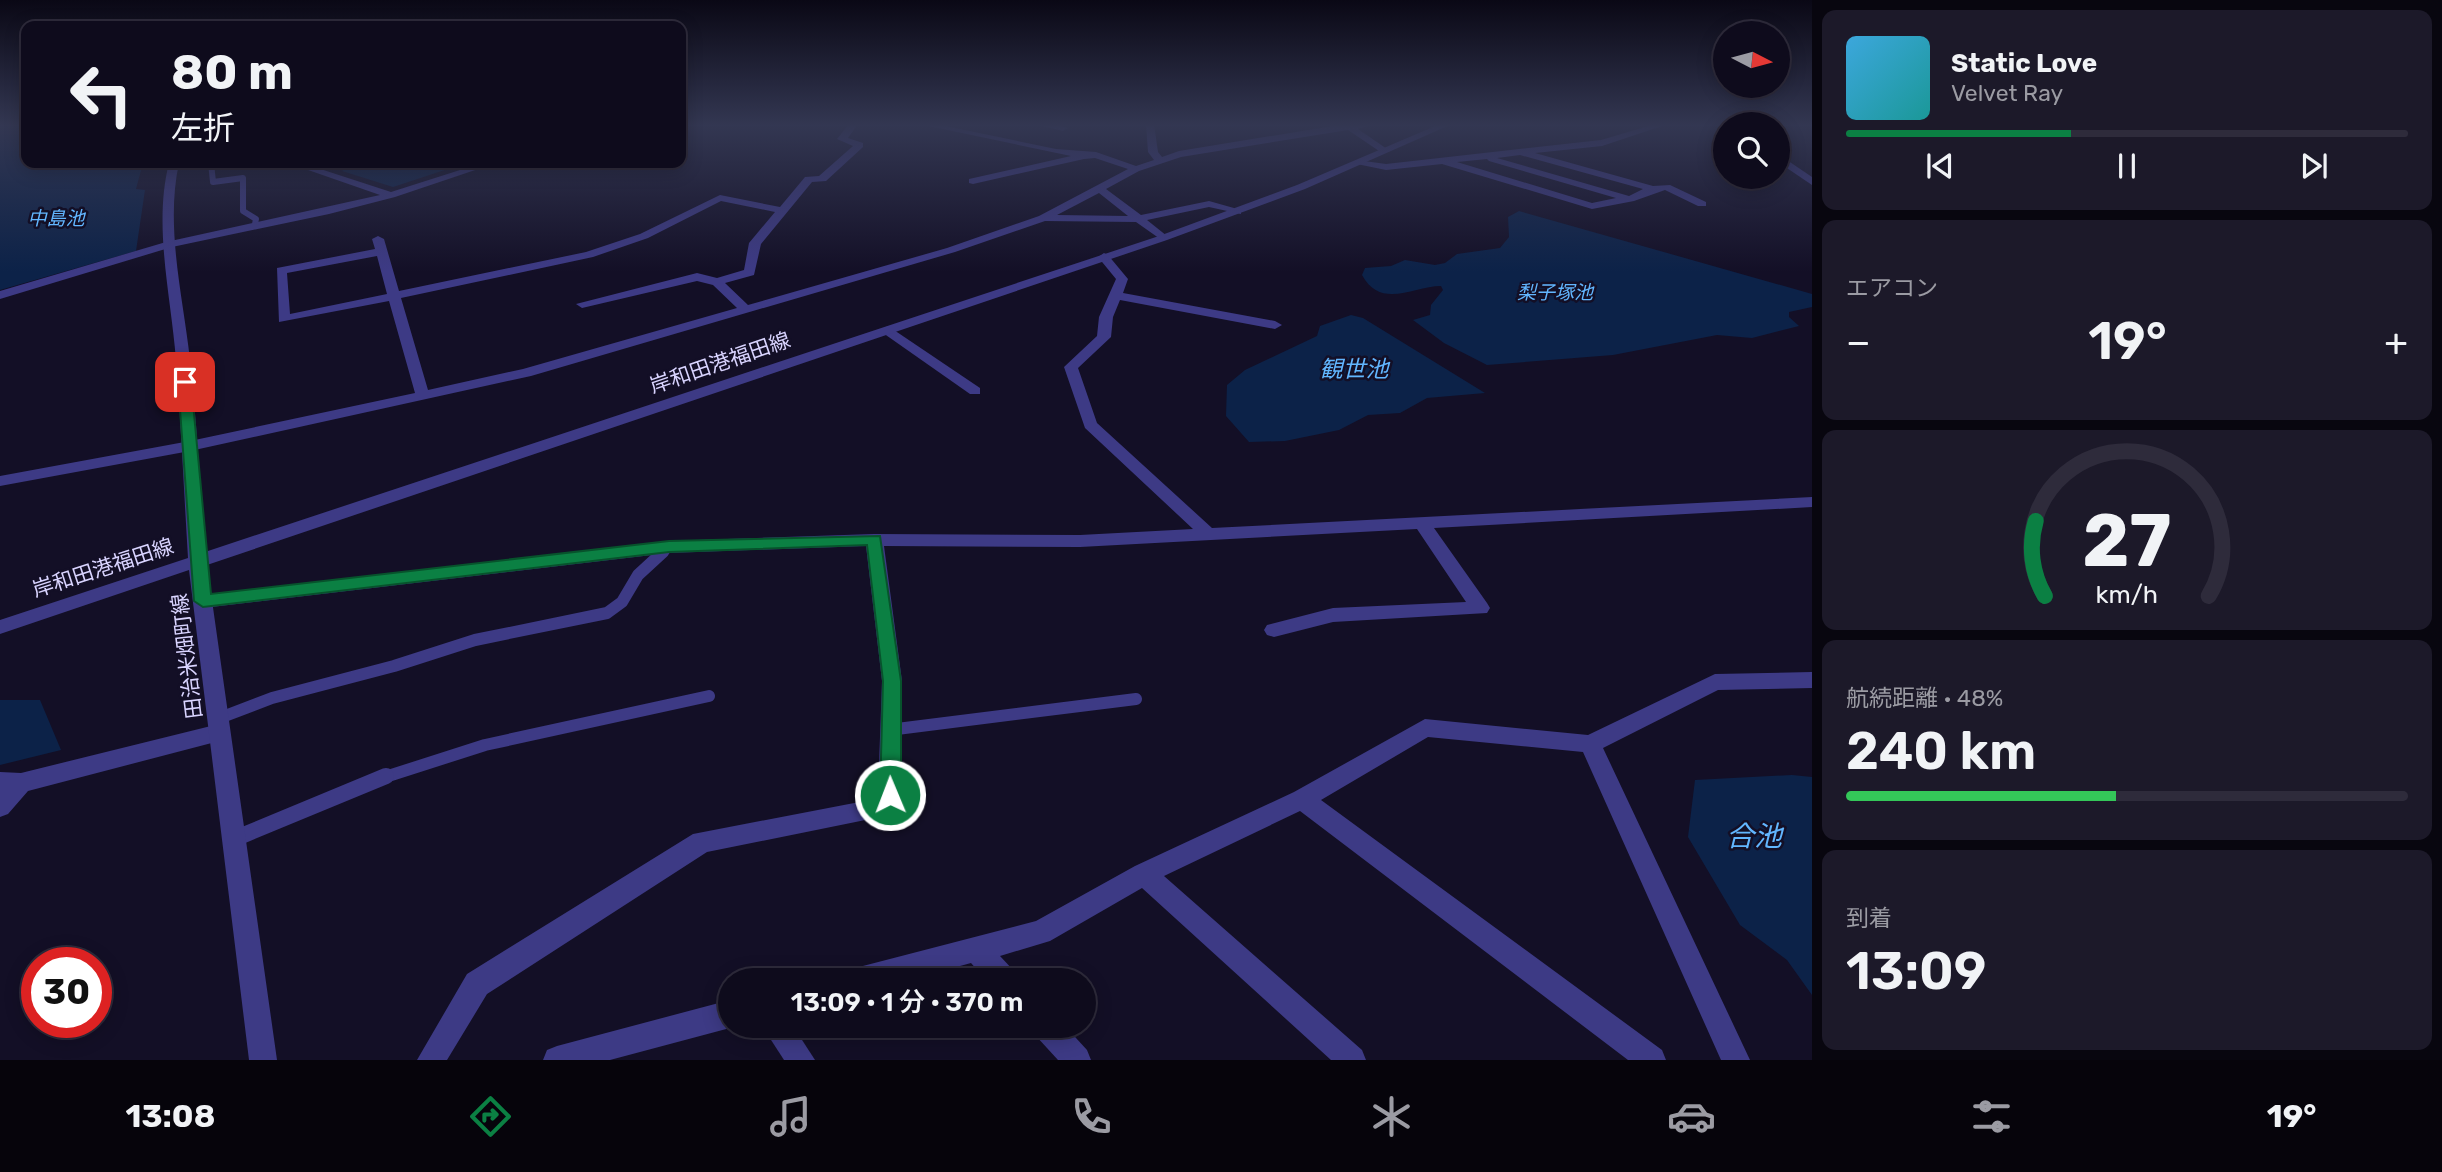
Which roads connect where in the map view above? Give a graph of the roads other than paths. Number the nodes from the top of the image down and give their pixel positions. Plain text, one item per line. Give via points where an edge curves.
1 (172, 173) edge
2 (212, 173) edge
3 (325, 173) edge
4 (458, 173) edge
5 (828, 173) edge
6 (1008, 173) edge
7 (1127, 173) edge
8 (1331, 173) edge
9 (1482, 173) edge
10 (1541, 173) edge
11 (1597, 173) edge
12 (1800, 175) joint
13 (1812, 176) edge
14 (972, 181) dead end
15 (1812, 182) edge
16 (1099, 188) junction
17 (1653, 189) junction
18 (391, 195) junction
19 (1630, 199) junction
20 (1702, 204) dead end
21 (781, 210) junction
22 (1237, 212) junction
23 (1043, 218) junction
24 (1139, 219) junction
25 (255, 225) junction
26 (1163, 238) junction
27 (378, 239) dead end
28 (170, 244) junction
29 (380, 253) junction
30 (1104, 257) junction
31 (717, 282) junction
32 (0, 295) edge
33 (394, 295) junction
34 (1115, 295) junction
35 (582, 304) dead end
36 (745, 309) junction
37 (1275, 325) dead end
38 (888, 330) junction
39 (983, 376) dead end
40 (423, 396) junction
41 (190, 446) junction
42 (0, 481) edge
43 (1812, 502) edge
44 (1420, 522) junction
45 (1207, 533) junction
46 (874, 540) junction
47 (669, 547) junction
48 (197, 561) junction
49 (203, 601) junction
50 (0, 626) edge
51 (1274, 630) dead end
52 (1812, 680) edge
53 (709, 696) dead end
54 (1136, 699) dead end
55 (218, 726) junction
56 (889, 730) junction
57 (1590, 744) junction
58 (11, 782) edge
59 (1303, 799) junction
60 (0, 807) edge
61 (232, 839) junction
62 (1144, 874) junction
63 (976, 949) junction
64 (904, 968) edge
65 (993, 968) edge
66 (718, 1017) edge
67 (785, 1038) edge
68 (1057, 1038) edge
69 (263, 1060) edge
70 (431, 1060) edge
71 (556, 1060) edge
72 (801, 1060) edge
73 (1077, 1060) edge
74 (1352, 1060) edge
75 (1652, 1060) edge
76 (1736, 1060) edge

1 - 28 street, 田治米畑町線
2 - 25 lane via 213,182 243,178 243,211 256,219
3 - 18 street
4 - 18 street
5 - 21 street via 822,179 809,179
6 - 14 street
7 - 16 street
8 - 22 street, 岸和田港福田線
9 - 19 street via 1592,206
10 - 19 street
11 - 17 street
12 - 13 street
12 - 15 street
16 - 23 street
16 - 24 street
17 - 19 street
17 - 20 street via 1666,187
18 - 25 street
21 - 31 street via 755,243 750,272
21 - 33 street via 720,198 644,236 589,255
22 - 24 street via 1209,204
22 - 26 street, 岸和田港福田線
23 - 24 street
23 - 36 street via 951,250
24 - 26 street
25 - 28 street
26 - 30 street, 岸和田港福田線
27 - 29 street
28 - 32 street
28 - 41 street, 田治米畑町線
29 - 33 street
29 - 33 street via 281,271 284,319
30 - 34 street via 1122,279
30 - 38 street, 岸和田港福田線
31 - 35 street via 696,277
31 - 36 street
33 - 40 street
34 - 37 street
34 - 45 street via 1104,337 1071,367 1090,425
36 - 40 street via 526,373
38 - 39 street via 969,387
38 - 48 street, 岸和田港福田線
40 - 41 street
41 - 42 street
41 - 48 street, 田治米畑町線
43 - 44 street
44 - 45 street
44 - 51 street via 1480,608 1333,615
45 - 46 street via 1080,541
46 - 47 street
46 - 56 street via 892,681
47 - 49 street
47 - 55 lane via 607,613 475,640 272,698
48 - 49 street, 田治米畑町線
48 - 50 street, 岸和田港福田線
49 - 55 street, 田治米畑町線
52 - 57 street via 1715,682
53 - 61 lane via 485,746 399,771
54 - 56 lane
55 - 58 street
55 - 61 street, 田治米畑町線
56 - 70 street via 890,795 882,808 702,842 477,984
57 - 59 street via 1424,728
57 - 76 street
58 - 60 street
59 - 62 street
59 - 75 street
61 - 69 street, 田治米畑町線
62 - 63 street via 1041,932
62 - 74 street
63 - 64 street
63 - 65 street
66 - 71 street
67 - 72 street
68 - 73 street

